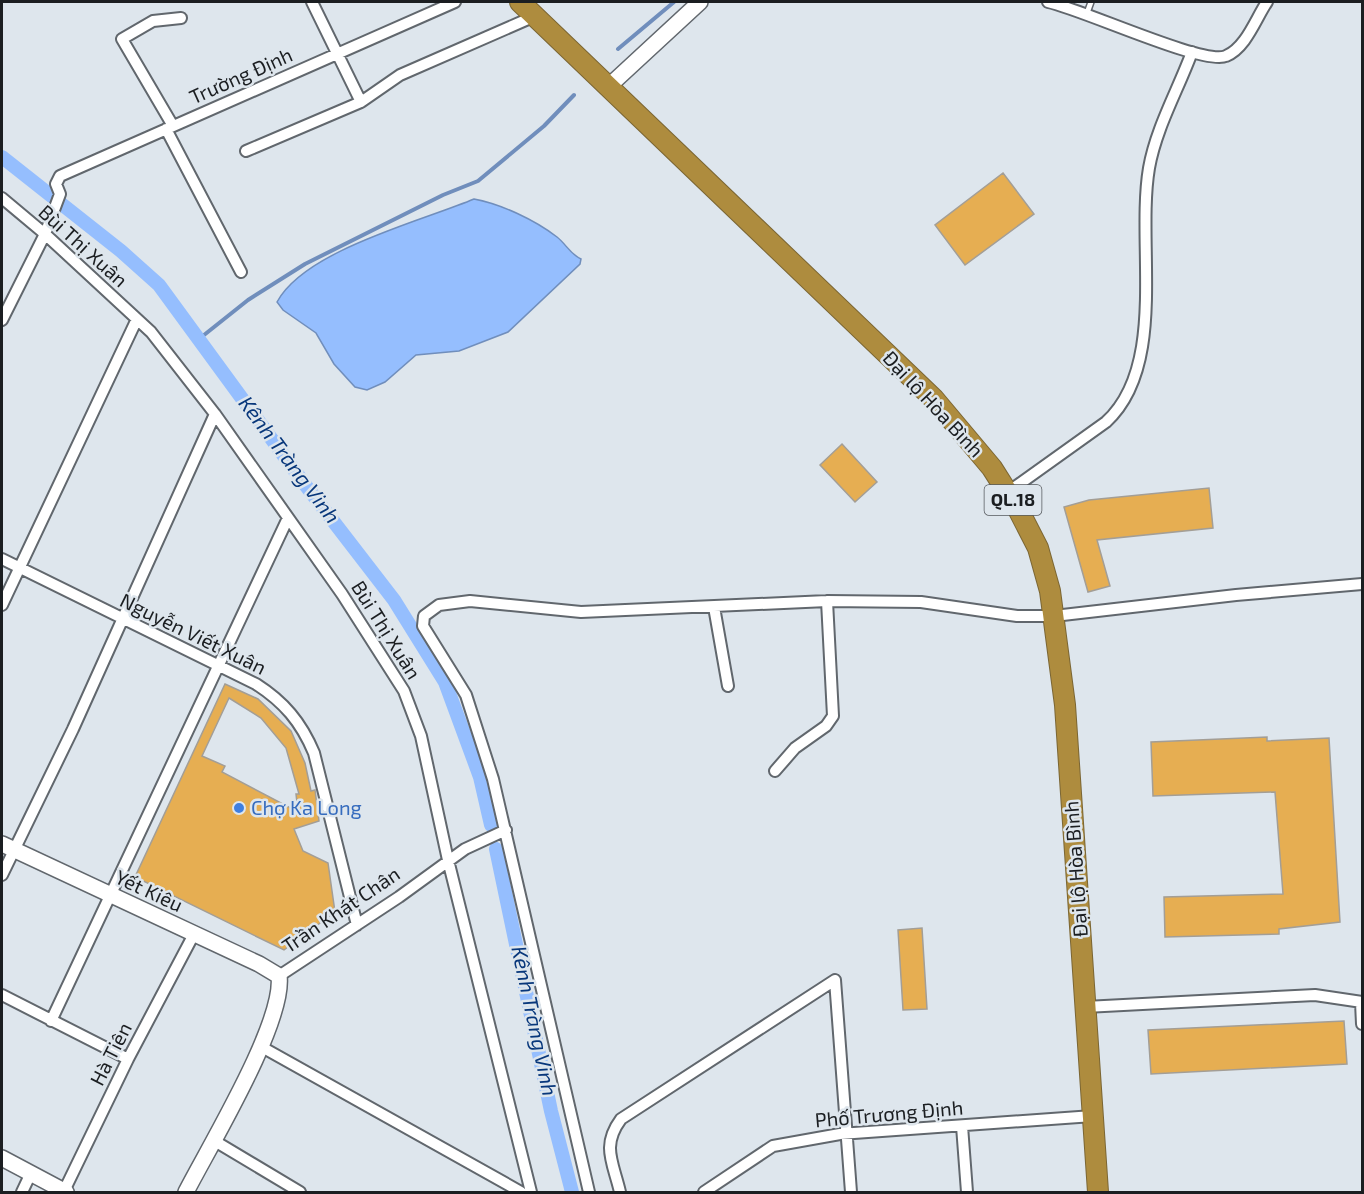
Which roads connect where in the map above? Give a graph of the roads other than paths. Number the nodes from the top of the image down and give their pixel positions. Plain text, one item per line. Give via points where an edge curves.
1 (312, 2) edge
2 (455, 2) edge
3 (520, 2) edge
4 (700, 2) edge
5 (1048, 2) edge
6 (1091, 2) edge
7 (1267, 2) edge
8 (1087, 13) junction
9 (535, 16) junction
10 (181, 18) dead end
11 (337, 52) junction
12 (1192, 52) junction
13 (608, 87) junction
14 (361, 102) junction
15 (170, 128) junction
16 (246, 151) dead end
17 (2, 198) edge
18 (45, 234) junction
19 (241, 272) dead end
20 (137, 319) junction
21 (2, 320) edge
22 (215, 414) junction
23 (1008, 492) junction
24 (288, 518) junction
25 (2, 559) edge
26 (20, 568) junction
27 (1362, 584) edge
28 (827, 601) junction
29 (2, 605) edge
30 (714, 606) junction
31 (1054, 616) junction
32 (121, 618) junction
33 (219, 666) junction
34 (728, 686) dead end
35 (775, 771) dead end
36 (506, 830) junction
37 (8, 847) edge
38 (448, 860) junction
39 (2, 875) edge
40 (109, 895) junction
41 (357, 925) junction
42 (194, 934) junction
43 (279, 976) junction
44 (2, 995) edge
45 (1362, 1002) edge
46 (1085, 1007) junction
47 (51, 1021) junction
48 (1362, 1024) edge
49 (260, 1046) junction
50 (128, 1059) junction
51 (1093, 1116) junction
52 (962, 1126) junction
53 (847, 1134) junction
54 (213, 1140) junction
55 (2, 1158) edge
56 (31, 1173) junction
57 (22, 1192) edge
58 (65, 1192) edge
59 (186, 1192) edge
60 (300, 1192) edge
61 (520, 1192) edge
62 (531, 1192) edge
63 (589, 1192) edge
64 (620, 1192) edge
65 (704, 1192) edge
66 (851, 1192) edge
67 (967, 1192) edge
68 (1098, 1192) edge

1 - 11 street
2 - 11 street, Trường Định
3 - 9 highway, Đại lộ Hòa Bình / QL.18
4 - 13 street
5 - 8 street
6 - 8 lane
7 - 12 street via 1231,54 1217,58
8 - 12 street
9 - 13 highway, Đại lộ Hòa Bình / QL.18
9 - 14 street via 400,75
10 - 15 street via 153,21 122,39
11 - 14 street
11 - 15 street, Trường Định
12 - 23 street via 1149,168 1143,337 1131,390 1106,422
13 - 23 highway, Đại lộ Hòa Bình / QL.18 via 934,399
14 - 16 street
15 - 18 street, Trường Định via 60,176 56,184 60,194
15 - 19 street
17 - 18 street, Bùi Thị Xuân
18 - 20 street, Bùi Thị Xuân
18 - 21 street
20 - 22 street, Bùi Thị Xuân
20 - 26 street
22 - 24 street, Bùi Thị Xuân
22 - 32 street
23 - 31 highway, Đại lộ Hòa Bình / QL.18 via 1038,548
24 - 33 street
24 - 38 street, Bùi Thị Xuân via 404,691 421,736
25 - 26 street, Nguyễn Viết Xuân
26 - 29 street
26 - 32 street, Nguyễn Viết Xuân
27 - 31 street via 1236,594
28 - 30 street
28 - 31 street via 921,602 1017,616
28 - 35 street via 833,716
30 - 34 street
30 - 36 street via 581,612 470,601 439,605 424,616 426,631 466,695
31 - 46 highway, Đại lộ Hòa Bình / QL.18 via 1065,705
32 - 33 street, Nguyễn Viết Xuân
32 - 37 street via 73,729
33 - 40 street
33 - 41 street, Nguyễn Viết Xuân via 270,693 306,734 320,774
36 - 38 street, Trần Khát Chân
36 - 63 street
37 - 39 street
37 - 40 street, Yết Kiêu
38 - 41 street, Trần Khát Chân
38 - 62 street, Bùi Thị Xuân
40 - 42 street, Yết Kiêu
40 - 47 street
41 - 43 street, Trần Khát Chân
42 - 43 street, Yết Kiêu
42 - 50 street, Hà Tiên
43 - 49 street, Trần Khát Chân via 278,1001
44 - 47 street
45 - 46 street via 1315,995
45 - 48 street
46 - 51 highway, Đại lộ Hòa Bình / QL.18
47 - 50 street
49 - 54 street, Trần Khát Chân
49 - 61 street
50 - 58 street, Hà Tiên
51 - 52 street, Phố Trương Định
51 - 68 highway, Đại lộ Hòa Bình / QL.18
52 - 53 street, Phố Trương Định
52 - 67 street
53 - 64 street via 835,980 621,1119 611,1133 609,1150
53 - 65 street, Phố Trương Định via 773,1146
53 - 66 street
54 - 59 street, Trần Khát Chân
54 - 60 street
55 - 56 street
56 - 57 street
56 - 58 street

